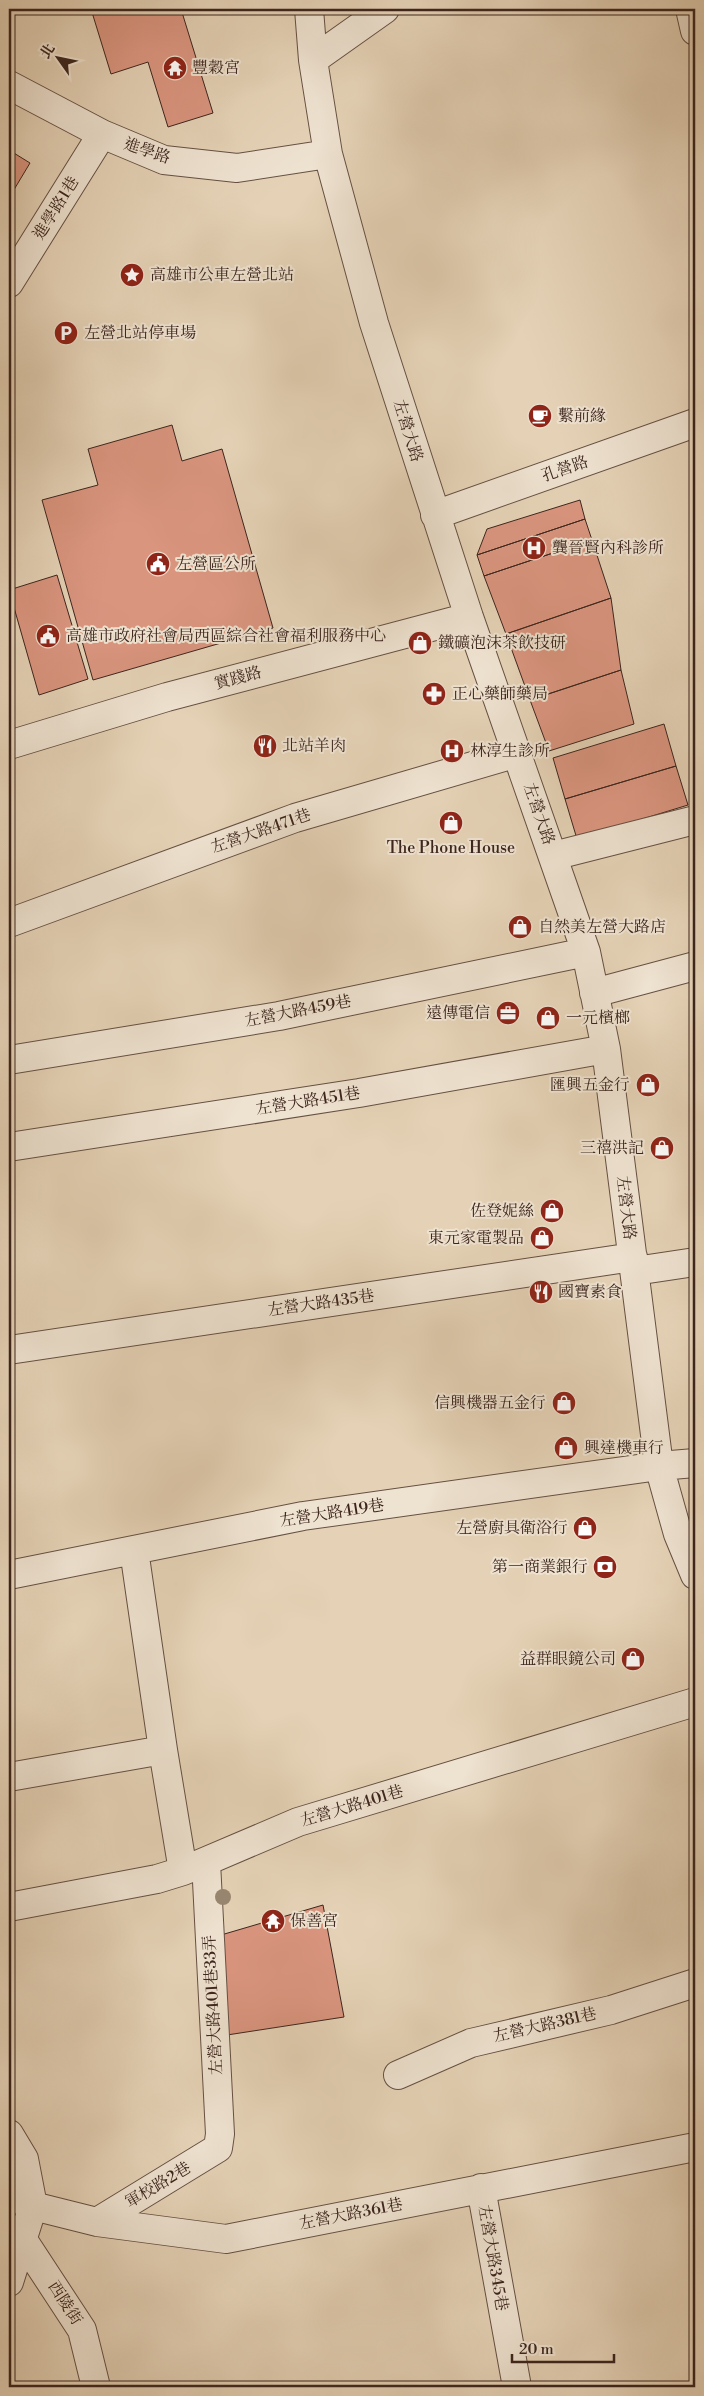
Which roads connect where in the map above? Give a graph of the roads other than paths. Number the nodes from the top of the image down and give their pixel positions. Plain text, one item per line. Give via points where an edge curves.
1 (309, 9) edge
2 (385, 9) edge
3 (690, 9) edge
4 (695, 31) edge
5 (313, 60) junction
6 (9, 84) edge
7 (102, 134) junction
8 (328, 154) junction
9 (9, 283) edge
10 (695, 424) edge
11 (435, 515) junction
12 (469, 617) junction
13 (9, 745) edge
14 (517, 752) junction
15 (695, 820) edge
16 (553, 856) junction
17 (9, 923) edge
18 (586, 952) junction
19 (695, 966) edge
20 (594, 993) junction
21 (606, 1049) junction
22 (9, 1060) edge
23 (9, 1147) edge
24 (695, 1262) edge
25 (634, 1264) junction
26 (9, 1350) edge
27 (695, 1463) edge
28 (659, 1466) junction
29 (134, 1550) junction
30 (9, 1575) edge
31 (695, 1575) edge
32 (695, 1702) edge
33 (163, 1750) junction
34 (9, 1777) edge
35 (195, 1867) junction
36 (9, 1907) edge
37 (695, 1983) edge
38 (398, 2075) dead end
39 (9, 2134) edge
40 (695, 2147) edge
41 (218, 2148) joint
42 (480, 2188) junction
43 (9, 2195) edge
44 (33, 2206) junction
45 (98, 2222) junction
46 (16, 2238) edge
47 (9, 2282) edge
48 (96, 2387) edge
49 (517, 2387) edge

1 - 5 street, 左營大路
2 - 5 street
3 - 4 street
5 - 8 street, 左營大路
6 - 7 street, 進學路
7 - 8 street, 進學路 via 164,160 237,168
7 - 9 street, 進學路1巷
8 - 11 street, 左營大路 via 374,323
10 - 11 street, 孔營路
11 - 12 street, 左營大路
12 - 13 street, 實踐路 via 168,697
12 - 14 street, 左營大路
14 - 16 street, 左營大路
14 - 17 street, 左營大路471巷 via 295,818
15 - 16 street
16 - 18 street, 左營大路
18 - 20 street, 左營大路
18 - 22 street, 左營大路459巷 via 279,1016
19 - 20 street
20 - 21 street, 左營大路
21 - 23 street, 左營大路451巷 via 359,1093
21 - 25 street, 左營大路
24 - 25 street, 左營大路435巷
25 - 26 street, 左營大路435巷
25 - 28 street, 左營大路
27 - 28 street, 左營大路419巷
28 - 29 street, 左營大路419巷 via 303,1516
28 - 31 street, 左營大路 via 678,1534
29 - 30 street, 左營大路419巷
29 - 33 street, 左營大路401巷33弄
32 - 35 street, 左營大路401巷 via 298,1822
33 - 34 street
33 - 35 street, 左營大路401巷33弄
35 - 36 street, 左營大路401巷 via 157,1879
35 - 41 street, 左營大路401巷33弄 via 220,2134
37 - 38 street, 左營大路381巷 via 611,2010 471,2042
39 - 44 street via 24,2159
40 - 42 street, 左營大路361巷
41 - 45 street, 軍校路2巷
42 - 45 street, 左營大路361巷 via 226,2239
42 - 49 street, 左營大路345巷
43 - 44 street, 左營大路361巷
44 - 45 street, 左營大路361巷
44 - 46 street
46 - 47 street
46 - 48 street, 西陵街 via 82,2330

